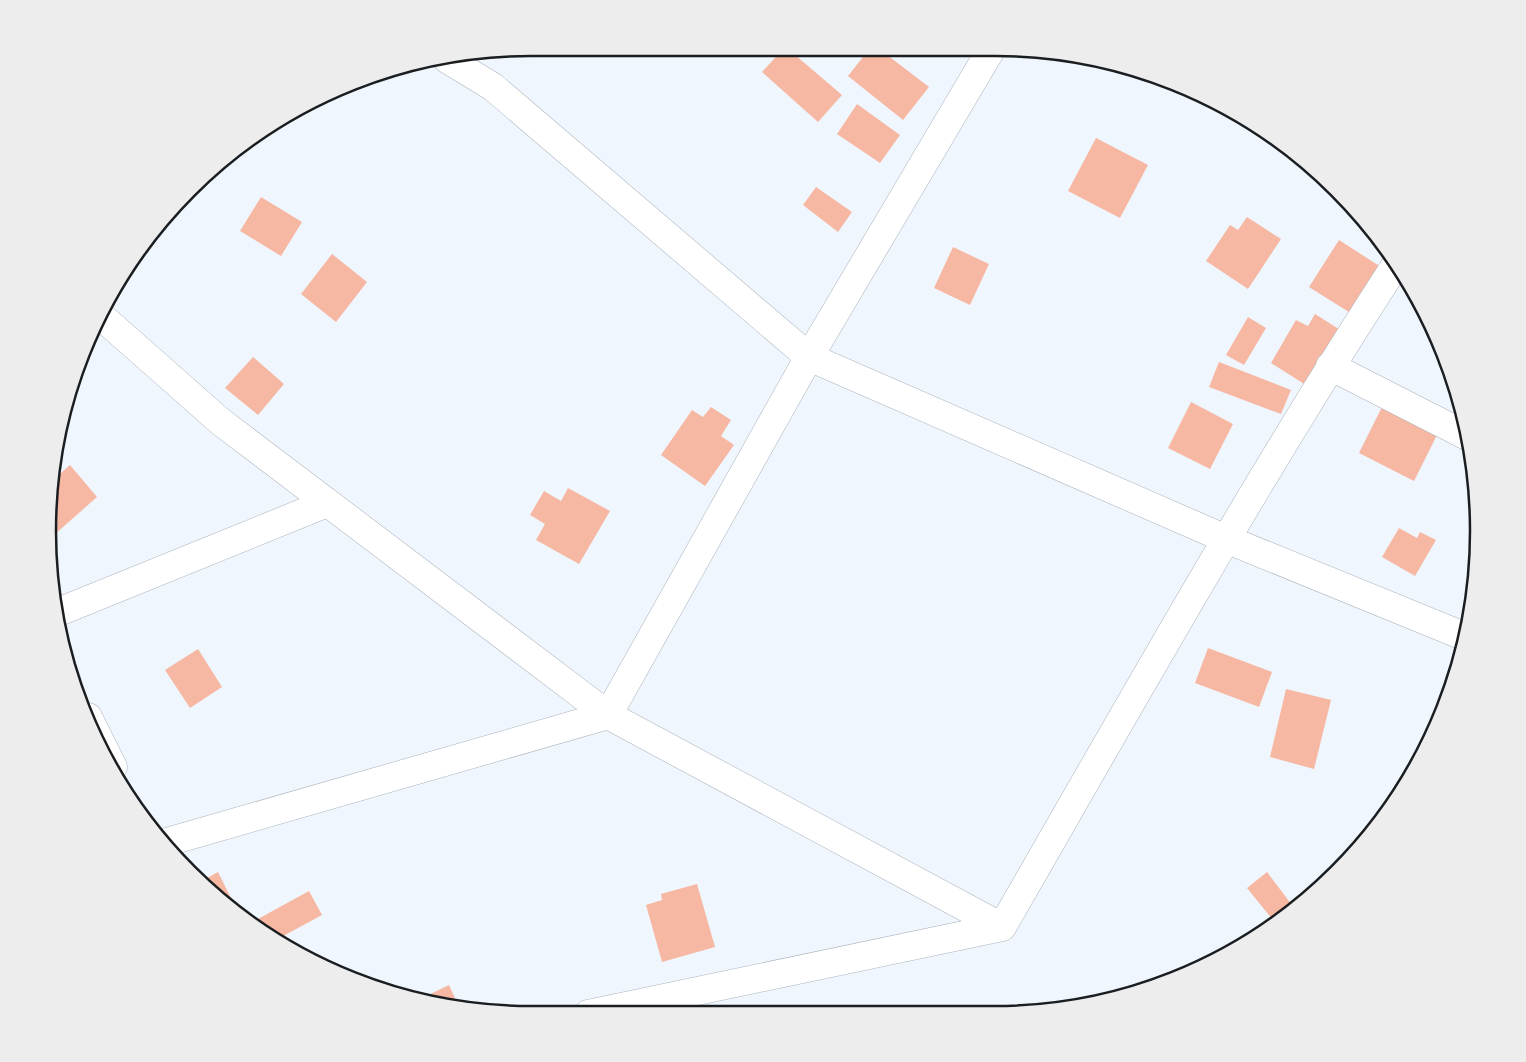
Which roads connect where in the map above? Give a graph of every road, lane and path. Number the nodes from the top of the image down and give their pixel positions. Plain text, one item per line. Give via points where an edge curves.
1 (987, 56) edge
2 (453, 63) edge
3 (1392, 270) edge
4 (106, 320) edge
5 (809, 357) junction
6 (1330, 366) junction
7 (1460, 433) edge
8 (326, 503) junction
9 (1226, 539) junction
10 (63, 610) edge
11 (1459, 634) edge
12 (608, 715) junction
13 (171, 841) edge
14 (1002, 927) junction
15 (626, 1006) edge

1 - 5 street
2 - 5 street via 494,87
3 - 6 street
4 - 8 street via 221,422
5 - 9 street
5 - 12 street
6 - 7 street
6 - 9 street
8 - 10 street
8 - 12 street
9 - 11 street
9 - 14 street
12 - 13 street
12 - 14 street
14 - 15 street

